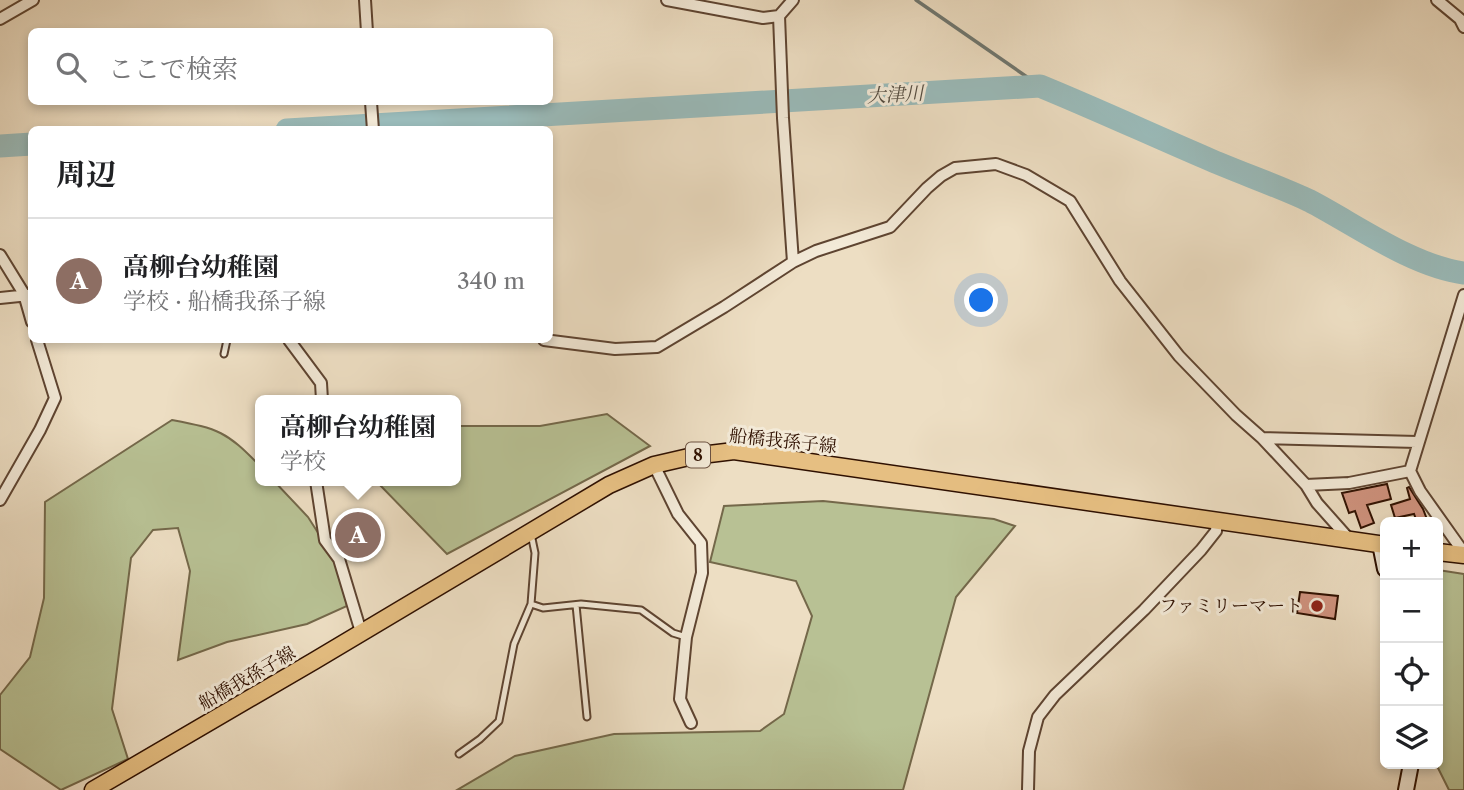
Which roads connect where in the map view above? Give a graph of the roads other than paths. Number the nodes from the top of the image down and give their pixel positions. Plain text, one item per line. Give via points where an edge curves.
1 (33, 0) edge
2 (365, 0) edge
3 (667, 0) edge
4 (793, 0) edge
5 (1437, 0) edge
6 (1464, 8) edge
7 (779, 16) junction
8 (0, 19) edge
9 (1462, 23) edge
10 (367, 28) edge
11 (371, 105) edge
12 (373, 125) edge
13 (0, 255) edge
14 (793, 262) junction
15 (28, 295) edge
16 (1464, 295) edge
17 (0, 298) edge
18 (553, 341) edge
19 (38, 343) edge
20 (226, 343) edge
21 (291, 343) edge
22 (224, 354) dead end
23 (322, 395) edge
24 (1262, 438) junction
25 (1418, 442) junction
26 (653, 465) junction
27 (1410, 471) junction
28 (1306, 485) junction
29 (317, 486) edge
30 (0, 500) edge
31 (1217, 521) junction
32 (531, 530) junction
33 (1349, 539) junction
34 (1380, 544) edge
35 (1443, 552) edge
36 (1464, 554) edge
37 (531, 604) junction
38 (576, 605) junction
39 (361, 632) junction
40 (686, 637) junction
41 (587, 717) dead end
42 (691, 723) dead end
43 (459, 754) dead end
44 (1410, 769) edge
45 (93, 790) edge
46 (1028, 790) edge
47 (1406, 790) edge

1 - 8 street
2 - 10 street
3 - 7 street via 763,18
4 - 7 street
5 - 9 street
6 - 9 street
7 - 14 street
11 - 12 street
13 - 15 street
14 - 18 street via 657,347 615,349
14 - 24 street via 890,227 927,188 955,168 1005,167 1070,201 1120,281 1179,356
15 - 17 street
16 - 25 street
19 - 30 street via 55,398
20 - 22 lane
21 - 23 street via 321,383
24 - 25 street
24 - 28 street
25 - 27 street
26 - 31 main road, 船橋我孫子線 / 8 via 734,451
26 - 32 main road, 船橋我孫子線 / 8
26 - 40 street via 678,514 701,543 702,573
27 - 28 street via 1349,483
27 - 36 street
28 - 33 street
29 - 39 street via 325,540 339,559
31 - 33 main road, 船橋我孫子線 / 8
31 - 46 street via 1216,531 1201,550 1038,717 1029,751
32 - 37 lane via 535,553
32 - 39 main road, 船橋我孫子線 / 8
33 - 34 main road, 船橋我孫子線 / 8
35 - 36 main road
37 - 38 lane via 542,608
37 - 43 lane via 514,644 499,721
38 - 40 lane via 640,610
38 - 41 lane
39 - 45 main road, 船橋我孫子線 / 8
40 - 42 street via 680,699
44 - 47 street

